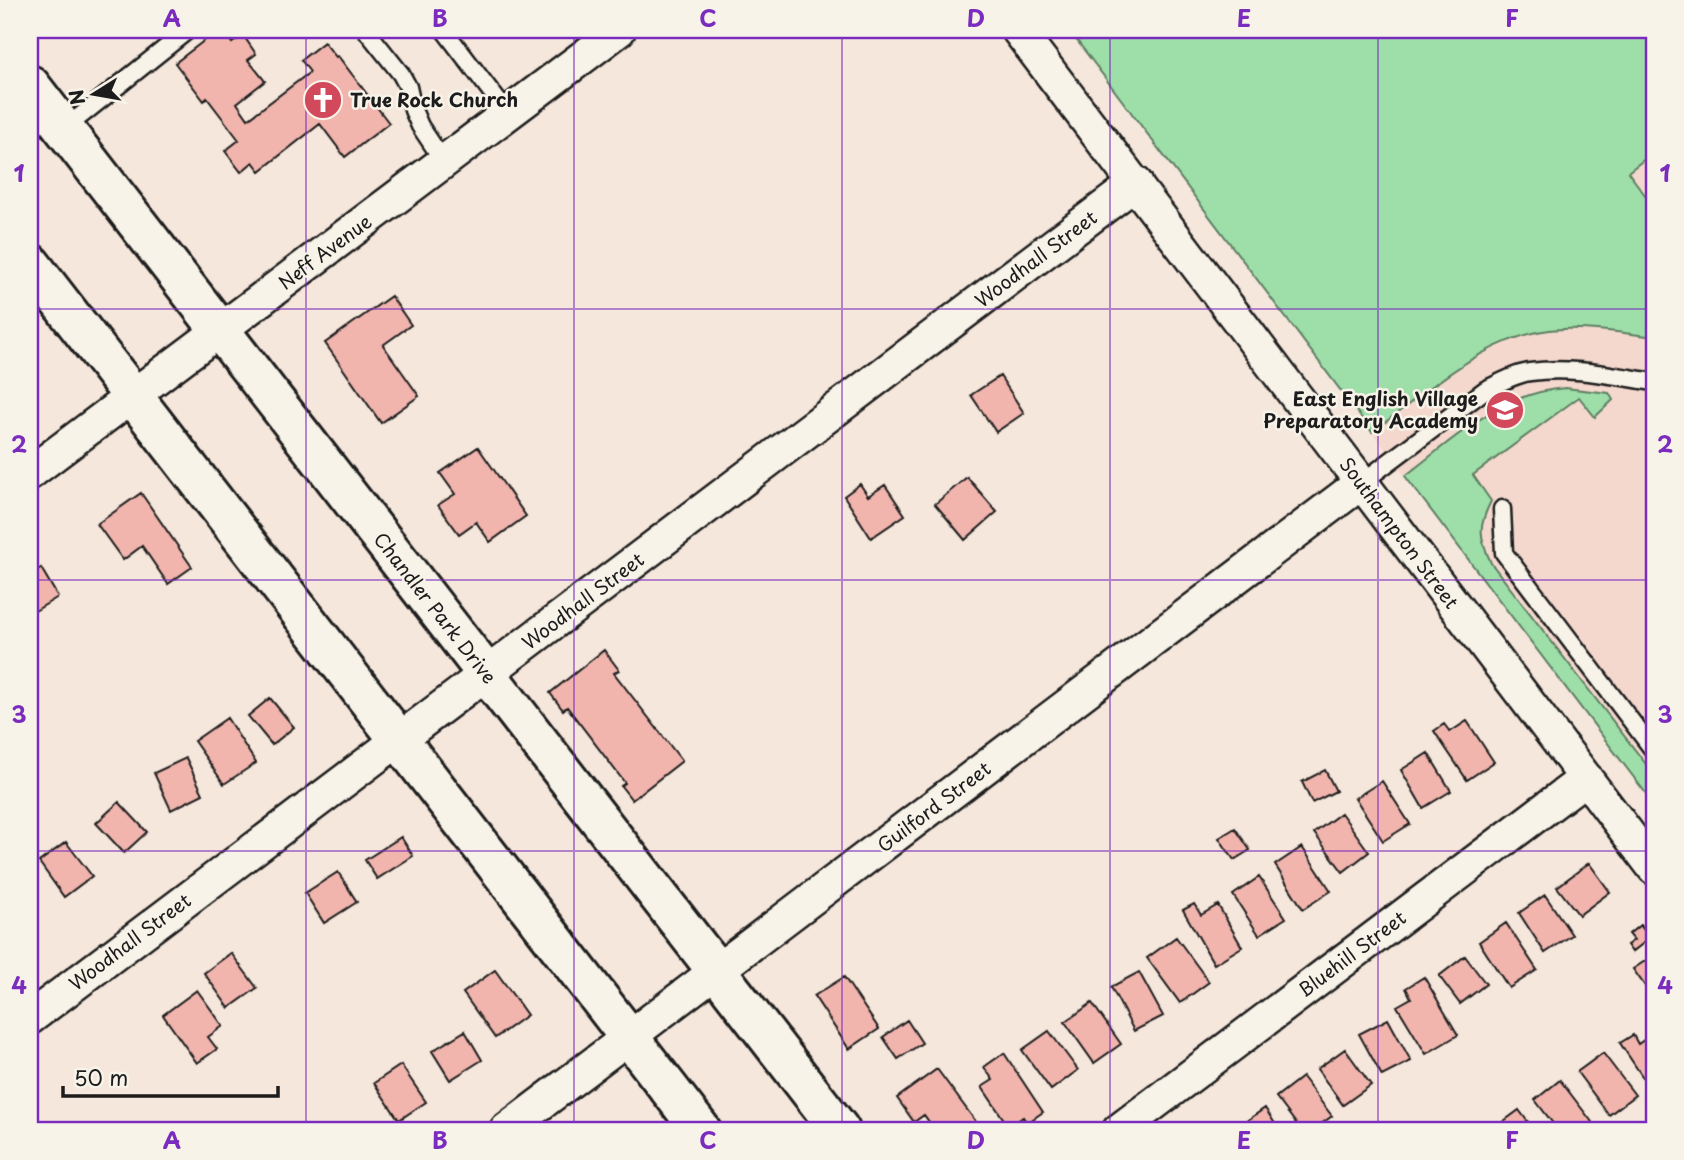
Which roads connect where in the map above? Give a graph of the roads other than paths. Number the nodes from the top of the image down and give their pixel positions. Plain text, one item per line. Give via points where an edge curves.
1 (188, 30) edge
2 (366, 30) edge
3 (444, 30) edge
4 (619, 30) edge
5 (1018, 30) edge
6 (30, 85) edge
7 (508, 114) junction
8 (64, 129) junction
9 (444, 162) junction
10 (1136, 183) junction
11 (30, 263) edge
12 (221, 331) junction
13 (1654, 382) edge
14 (133, 396) junction
15 (30, 473) edge
16 (1361, 483) junction
17 (1502, 509) dead end
18 (486, 674) junction
19 (399, 740) junction
20 (1654, 751) edge
21 (1586, 778) junction
22 (1654, 868) edge
23 (717, 972) junction
24 (30, 1017) edge
25 (629, 1038) junction
26 (506, 1130) edge
27 (701, 1130) edge
28 (840, 1130) edge
29 (1119, 1130) edge

1 - 8 lane
2 - 9 lane via 401,74 413,110
3 - 7 lane
4 - 7 street, Neff Avenue
5 - 10 street, Southampton Street
6 - 8 street, Chandler Park Drive
7 - 9 street, Neff Avenue
8 - 12 street, Chandler Park Drive
9 - 12 street, Neff Avenue
10 - 16 street, Southampton Street
10 - 18 street, Woodhall Street
11 - 14 street
12 - 14 street, Neff Avenue
12 - 18 street, Chandler Park Drive
13 - 16 lane via 1573,370 1529,372 1504,380
14 - 15 street, Neff Avenue
14 - 19 street
16 - 21 street, Southampton Street
16 - 23 street, Guilford Street
17 - 20 lane via 1504,553
18 - 19 street, Woodhall Street
18 - 23 street, Chandler Park Drive
19 - 24 street, Woodhall Street
19 - 25 street
21 - 22 street, Southampton Street
21 - 29 street, Bluehill Street
23 - 25 street, Guilford Street
23 - 28 street, Chandler Park Drive
25 - 26 street, Guilford Street
25 - 27 street

